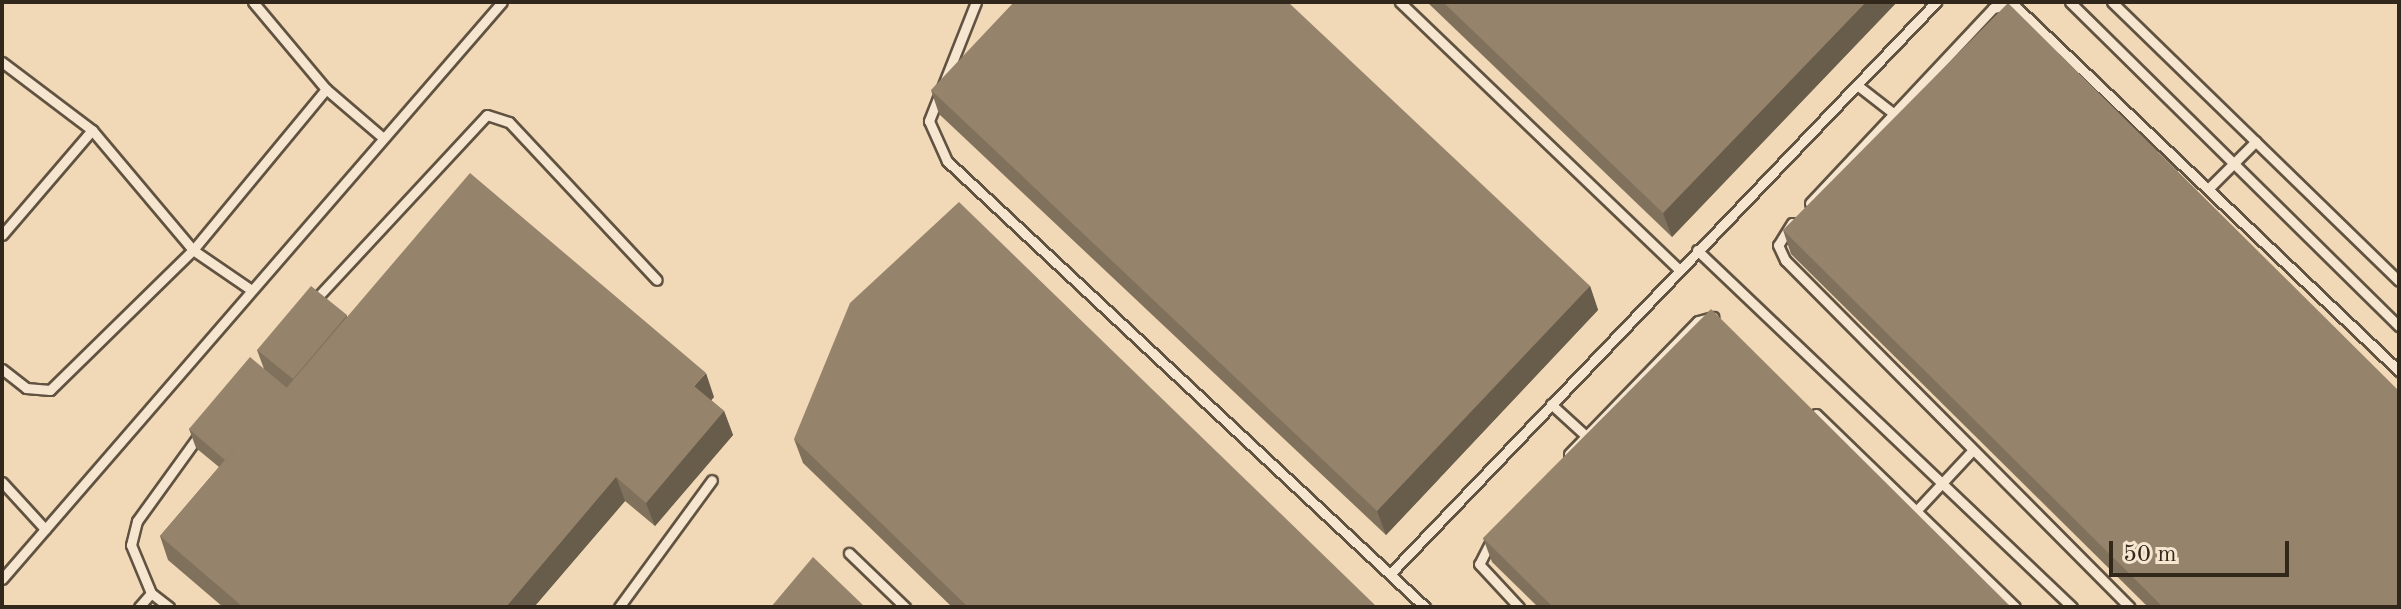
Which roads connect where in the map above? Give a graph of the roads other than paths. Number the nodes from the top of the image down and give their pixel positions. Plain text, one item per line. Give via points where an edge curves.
1 (253, 2) edge
2 (502, 2) edge
3 (976, 2) edge
4 (1400, 2) edge
5 (1936, 2) edge
6 (2070, 2) edge
7 (2112, 2) edge
8 (2, 62) edge
9 (1857, 85) junction
10 (326, 89) junction
11 (1893, 113) junction
12 (92, 130) junction
13 (382, 137) junction
14 (2256, 141) junction
15 (2234, 165) junction
16 (2209, 188) junction
17 (2, 235) edge
18 (193, 250) junction
19 (1697, 250) junction
20 (1679, 270) junction
21 (657, 280) dead end
22 (2399, 281) edge
23 (250, 289) junction
24 (307, 309) edge
25 (1721, 322) edge
26 (2399, 327) edge
27 (2, 369) edge
28 (2399, 371) edge
29 (1802, 399) edge
30 (1551, 404) junction
31 (205, 429) edge
32 (1585, 435) junction
33 (1972, 451) junction
34 (1555, 469) edge
35 (712, 480) dead end
36 (1943, 481) junction
37 (2, 482) edge
38 (1916, 511) junction
39 (1504, 526) edge
40 (45, 529) junction
41 (849, 553) dead end
42 (1390, 574) junction
43 (2, 579) edge
44 (151, 593) junction
45 (139, 607) edge
46 (169, 607) edge
47 (619, 607) edge
48 (905, 607) edge
49 (1425, 607) edge
50 (1519, 607) edge
51 (2015, 607) edge
52 (2072, 607) edge
53 (2130, 607) edge

1 - 10 lane
2 - 13 lane
3 - 42 lane via 929,121 947,161
4 - 20 lane
5 - 9 lane
6 - 15 lane
7 - 14 lane
8 - 12 lane
9 - 11 lane
9 - 19 lane
10 - 13 lane
10 - 18 lane
11 - 16 lane via 1993,8 2013,4
11 - 33 lane via 1778,245
12 - 17 lane
12 - 18 lane
13 - 23 lane
14 - 15 lane
14 - 22 lane
15 - 16 lane
15 - 26 lane
16 - 28 lane
18 - 23 lane
18 - 27 lane via 50,390 26,388
19 - 20 lane
19 - 36 lane
20 - 30 lane
21 - 24 lane via 509,122 487,115
23 - 40 lane
25 - 32 lane via 1698,321
29 - 38 lane
30 - 32 lane
30 - 42 lane
31 - 44 lane via 137,521 131,545
32 - 34 lane
33 - 36 lane
33 - 53 lane
35 - 47 lane
36 - 38 lane
36 - 52 lane
37 - 40 lane
38 - 51 lane
39 - 50 lane via 1479,564
40 - 43 lane
41 - 48 lane
42 - 49 lane
44 - 45 lane
44 - 46 lane

